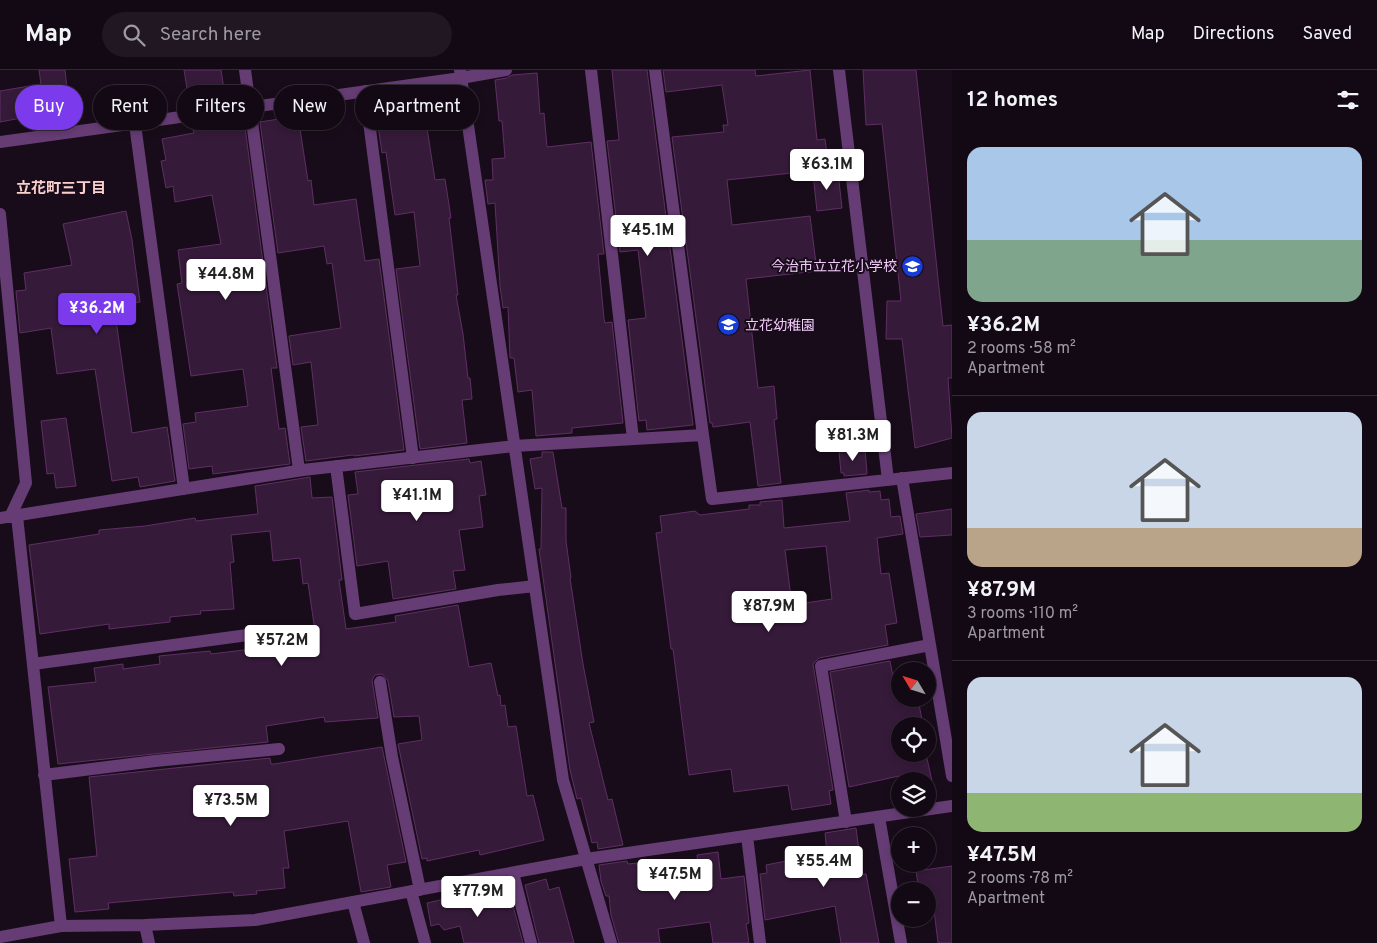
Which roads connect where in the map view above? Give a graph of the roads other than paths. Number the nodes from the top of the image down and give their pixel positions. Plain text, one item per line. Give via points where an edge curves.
1 (245, 70) edge
2 (506, 70) edge
3 (590, 70) edge
4 (655, 70) edge
5 (839, 70) edge
6 (460, 74) edge
7 (247, 85) edge
8 (399, 85) edge
9 (355, 92) edge
10 (264, 105) edge
11 (93, 130) edge
12 (136, 130) edge
13 (254, 130) edge
14 (370, 130) edge
15 (0, 142) edge
16 (0, 214) edge
17 (702, 435) junction
18 (633, 439) junction
19 (514, 446) junction
20 (414, 458) junction
21 (336, 466) junction
22 (299, 470) junction
23 (952, 473) edge
24 (902, 478) junction
25 (888, 480) junction
26 (184, 489) junction
27 (9, 517) edge
28 (535, 586) junction
29 (270, 632) dead end
30 (930, 645) junction
31 (32, 664) junction
32 (380, 682) dead end
33 (946, 703) edge
34 (279, 749) dead end
35 (44, 775) junction
36 (952, 776) edge
37 (952, 806) edge
38 (878, 817) junction
39 (846, 822) junction
40 (747, 836) junction
41 (586, 860) junction
42 (513, 873) junction
43 (415, 890) junction
44 (353, 902) junction
45 (145, 925) junction
46 (61, 926) junction
47 (0, 936) edge
48 (149, 943) edge
49 (364, 943) edge
50 (425, 943) edge
51 (532, 943) edge
52 (611, 943) edge
53 (760, 943) edge
54 (901, 943) edge

1 - 7 street
2 - 6 street
3 - 18 street
4 - 17 street
5 - 25 street
6 - 8 street
6 - 19 street
9 - 10 street
11 - 15 street
12 - 26 street
13 - 22 street
14 - 20 street
16 - 27 street via 26,483
17 - 18 street
17 - 25 street via 712,499
18 - 19 street
19 - 20 street
19 - 28 street
20 - 21 street
21 - 22 street
21 - 28 street via 355,614
22 - 26 street
23 - 24 street
24 - 25 street
24 - 30 street
26 - 27 street
27 - 31 street
28 - 41 street via 564,780
29 - 31 street
30 - 33 street
30 - 39 street via 821,666
31 - 35 street
32 - 43 street
33 - 36 street
34 - 35 street
35 - 46 street
37 - 38 street
38 - 39 street
38 - 54 street
39 - 40 street
40 - 41 street
40 - 53 street
41 - 42 street
41 - 52 street
42 - 43 street
42 - 51 street
43 - 44 street
43 - 50 street
44 - 45 street via 255,920
44 - 49 street
45 - 46 street
45 - 48 street
46 - 47 street

